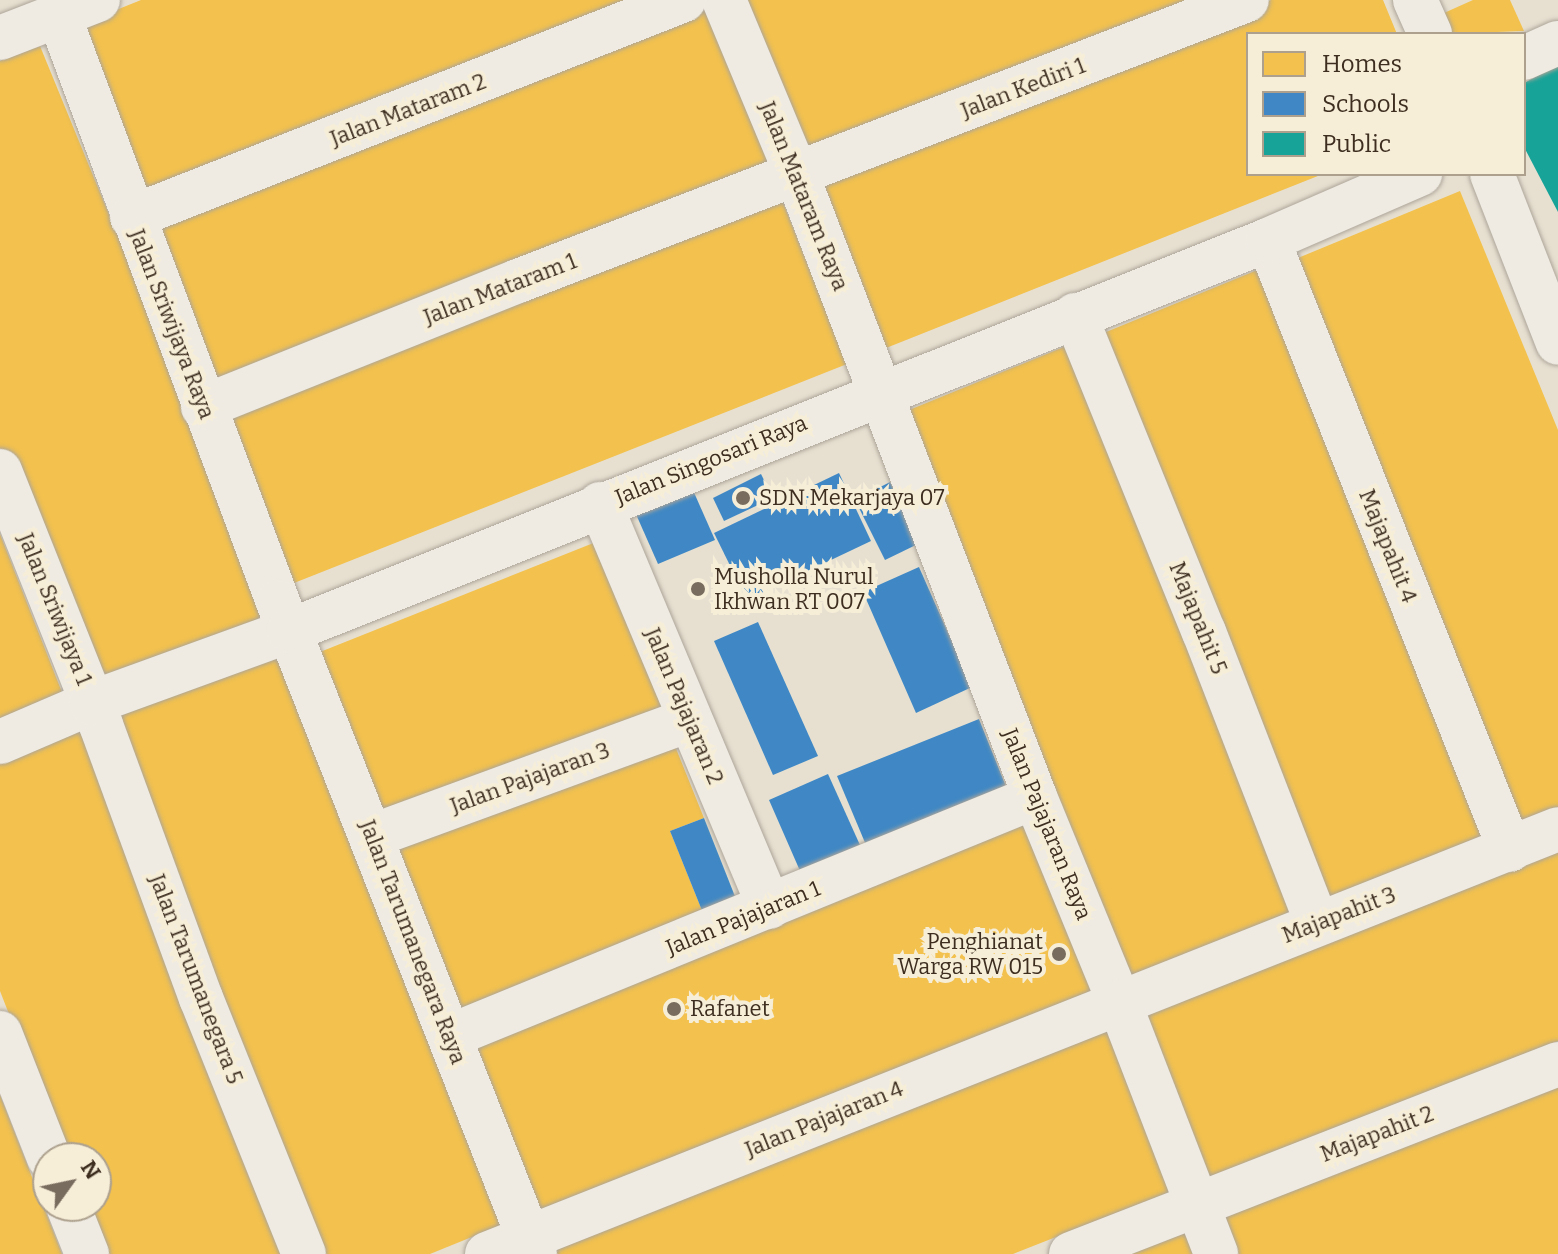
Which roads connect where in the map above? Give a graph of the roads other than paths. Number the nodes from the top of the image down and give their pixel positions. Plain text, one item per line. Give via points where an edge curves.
1 (684, 0) edge
2 (724, 0) edge
3 (1247, 0) edge
4 (1415, 0) edge
5 (78, 8) edge
6 (1429, 32) edge
7 (0, 38) edge
8 (1558, 43) edge
9 (1526, 57) edge
10 (797, 175) junction
11 (1415, 176) edge
12 (1493, 176) edge
13 (132, 217) junction
14 (1268, 240) junction
15 (1546, 277) edge
16 (1075, 315) junction
17 (1558, 343) edge
18 (881, 393) junction
19 (203, 407) junction
20 (0, 471) edge
21 (600, 504) junction
22 (289, 631) junction
23 (91, 703) junction
24 (689, 720) junction
25 (0, 742) edge
26 (1035, 797) junction
27 (1558, 829) edge
28 (372, 836) junction
29 (1510, 850) junction
30 (769, 907) junction
31 (1317, 923) junction
32 (1119, 1002) junction
33 (0, 1033) edge
34 (450, 1036) junction
35 (1558, 1064) edge
36 (43, 1142) edge
37 (1196, 1203) junction
38 (74, 1222) edge
39 (532, 1245) edge
40 (87, 1254) edge
41 (304, 1254) edge
42 (487, 1254) edge
43 (1071, 1254) edge
44 (1216, 1254) edge

1 - 13 street, Jalan Mataram 2
2 - 10 street, Jalan Mataram Raya
3 - 10 street, Jalan Kediri 1
4 - 6 street
5 - 7 street
5 - 13 street, Jalan Sriwijaya Raya
8 - 9 street
10 - 18 street, Jalan Mataram Raya
10 - 19 street, Jalan Mataram 1
11 - 14 street, Jalan Singosari Raya
12 - 15 street
13 - 19 street, Jalan Sriwijaya Raya
14 - 16 street, Jalan Singosari Raya
14 - 29 street, Majapahit 4
15 - 17 street
16 - 18 street, Jalan Singosari Raya
16 - 31 street, Majapahit 5
18 - 21 street, Jalan Singosari Raya
18 - 26 street, Jalan Pajajaran Raya
19 - 22 street, Jalan Sriwijaya Raya
20 - 23 street, Jalan Sriwijaya 1
21 - 22 street, Jalan Singosari Raya
21 - 24 street, Jalan Pajajaran 2
22 - 23 street, Jalan Singosari Raya
22 - 28 street, Jalan Tarumanegara Raya
23 - 25 street, Jalan Singosari Raya
23 - 41 street, Jalan Tarumanegara 5
24 - 28 street, Jalan Pajajaran 3
24 - 30 street, Jalan Pajajaran 2
26 - 30 street, Jalan Pajajaran 1
26 - 32 street, Jalan Pajajaran Raya
27 - 29 street, Majapahit 3
28 - 34 street, Jalan Tarumanegara Raya
29 - 31 street, Majapahit 3
30 - 34 street, Jalan Pajajaran 1
31 - 32 street, Majapahit 3
32 - 37 street, Jalan Pajajaran Raya
32 - 39 street, Jalan Pajajaran 4
33 - 36 street
34 - 39 street, Jalan Tarumanegara Raya
35 - 37 street, Majapahit 2
37 - 43 street, Majapahit 2
37 - 44 street, Jalan Pajajaran Raya
38 - 40 street
39 - 42 street, Jalan Pajajaran 4

